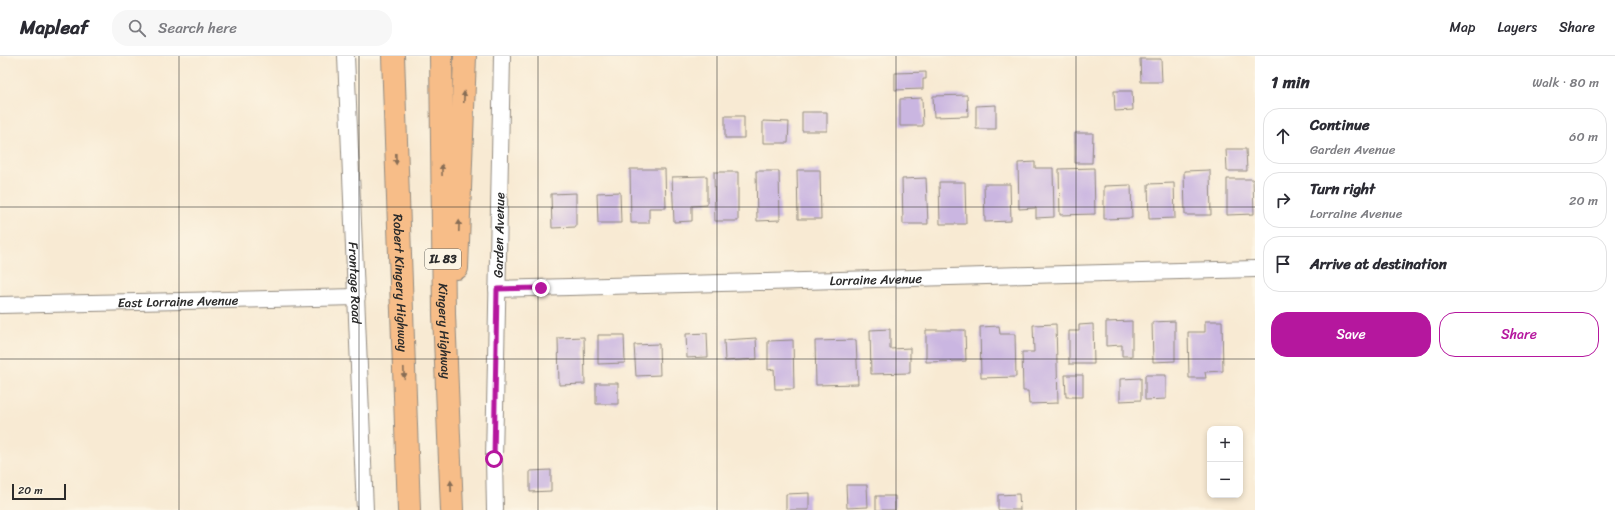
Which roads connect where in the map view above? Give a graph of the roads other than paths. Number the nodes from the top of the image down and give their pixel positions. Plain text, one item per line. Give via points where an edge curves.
1 (346, 56) edge
2 (390, 56) edge
3 (393, 56) edge
4 (441, 56) edge
5 (465, 56) edge
6 (502, 56) edge
7 (395, 120) junction
8 (1255, 269) edge
9 (497, 289) junction
10 (357, 297) junction
11 (0, 305) edge
12 (450, 461) junction
13 (365, 510) edge
14 (409, 510) edge
15 (452, 510) edge
16 (495, 510) edge

1 - 10 street, Frontage Road
2 - 7 highway
3 - 7 highway, Robert Kingery Highway
12 -> 4 highway, Kingery Highway / IL 83 via 444,314
12 -> 5 highway
6 - 9 street, Garden Avenue
7 -> 14 highway, Robert Kingery Highway
8 - 9 street, Lorraine Avenue
9 - 16 street, Garden Avenue
10 - 11 street, East Lorraine Avenue
10 - 13 street, Frontage Road
15 -> 12 highway, Kingery Highway / IL 83

